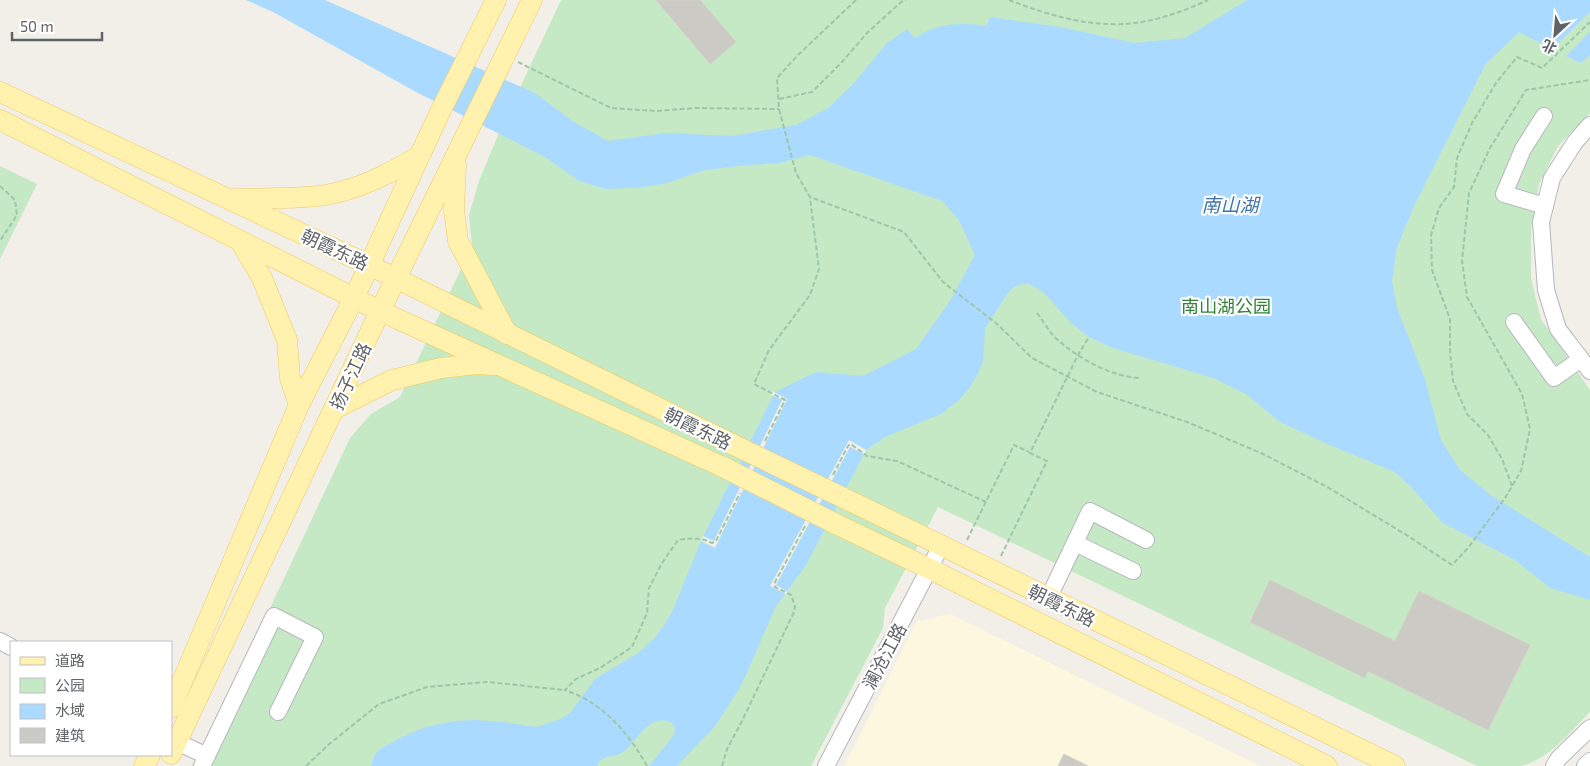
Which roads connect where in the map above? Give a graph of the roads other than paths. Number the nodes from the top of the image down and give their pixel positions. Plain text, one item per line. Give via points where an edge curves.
1 (496, 0) edge
2 (532, 0) edge
3 (0, 92) edge
4 (1544, 116) dead end
5 (0, 120) edge
6 (1590, 125) edge
7 (420, 156) junction
8 (456, 157) junction
9 (227, 199) junction
10 (1545, 206) junction
11 (240, 241) junction
12 (369, 265) junction
13 (396, 279) junction
14 (354, 298) junction
15 (380, 310) junction
16 (1514, 322) dead end
17 (507, 334) junction
18 (500, 365) junction
19 (1586, 365) edge
20 (299, 405) junction
21 (334, 409) junction
22 (1146, 540) dead end
23 (1074, 543) junction
24 (941, 546) junction
25 (930, 568) junction
26 (1133, 571) dead end
27 (1048, 598) junction
28 (172, 706) edge
29 (278, 712) dead end
30 (1590, 728) edge
31 (173, 750) edge
32 (204, 761) edge
33 (1590, 761) edge
34 (826, 766) edge
35 (1327, 766) edge
36 (1395, 766) edge
37 (1554, 766) edge
38 (1585, 766) edge

1 - 7 main road, 扬子江路
2 - 8 main road, 扬子江路
3 - 9 main road, 朝霞东路
4 - 10 street via 1522,149 1504,194
5 - 11 main road, 朝霞东路
6 - 10 street via 1552,178
7 - 9 main road via 386,175 342,192 307,197
7 - 12 main road, 扬子江路
8 - 13 main road, 扬子江路
8 - 17 main road via 454,210 458,241
9 - 12 main road, 朝霞东路
10 - 19 street via 1541,222 1546,290 1558,329
11 - 14 main road, 朝霞东路
11 - 20 main road via 262,278 287,340 290,378
12 - 13 main road, 朝霞东路
12 - 14 main road, 扬子江路
13 - 15 main road, 扬子江路
13 - 17 main road, 朝霞东路
14 - 15 main road, 朝霞东路
14 - 20 main road, 扬子江路
15 - 18 main road, 朝霞东路
15 - 21 main road, 扬子江路
16 - 19 street via 1554,378
17 - 24 main road, 朝霞东路, bridge
18 - 21 main road via 441,368 392,380
18 - 25 main road, 朝霞东路, bridge via 723,467
20 - 28 main road, 扬子江路
21 - 31 main road, 扬子江路
22 - 23 street via 1090,511
23 - 26 street
23 - 27 street
24 - 25 street, 澜沧江路
24 - 27 main road, 朝霞东路
25 - 34 street, 澜沧江路
25 - 35 main road, 朝霞东路
27 - 36 main road, 朝霞东路
29 - 32 street via 315,637 274,616
30 - 37 street
31 - 32 street
33 - 38 street

